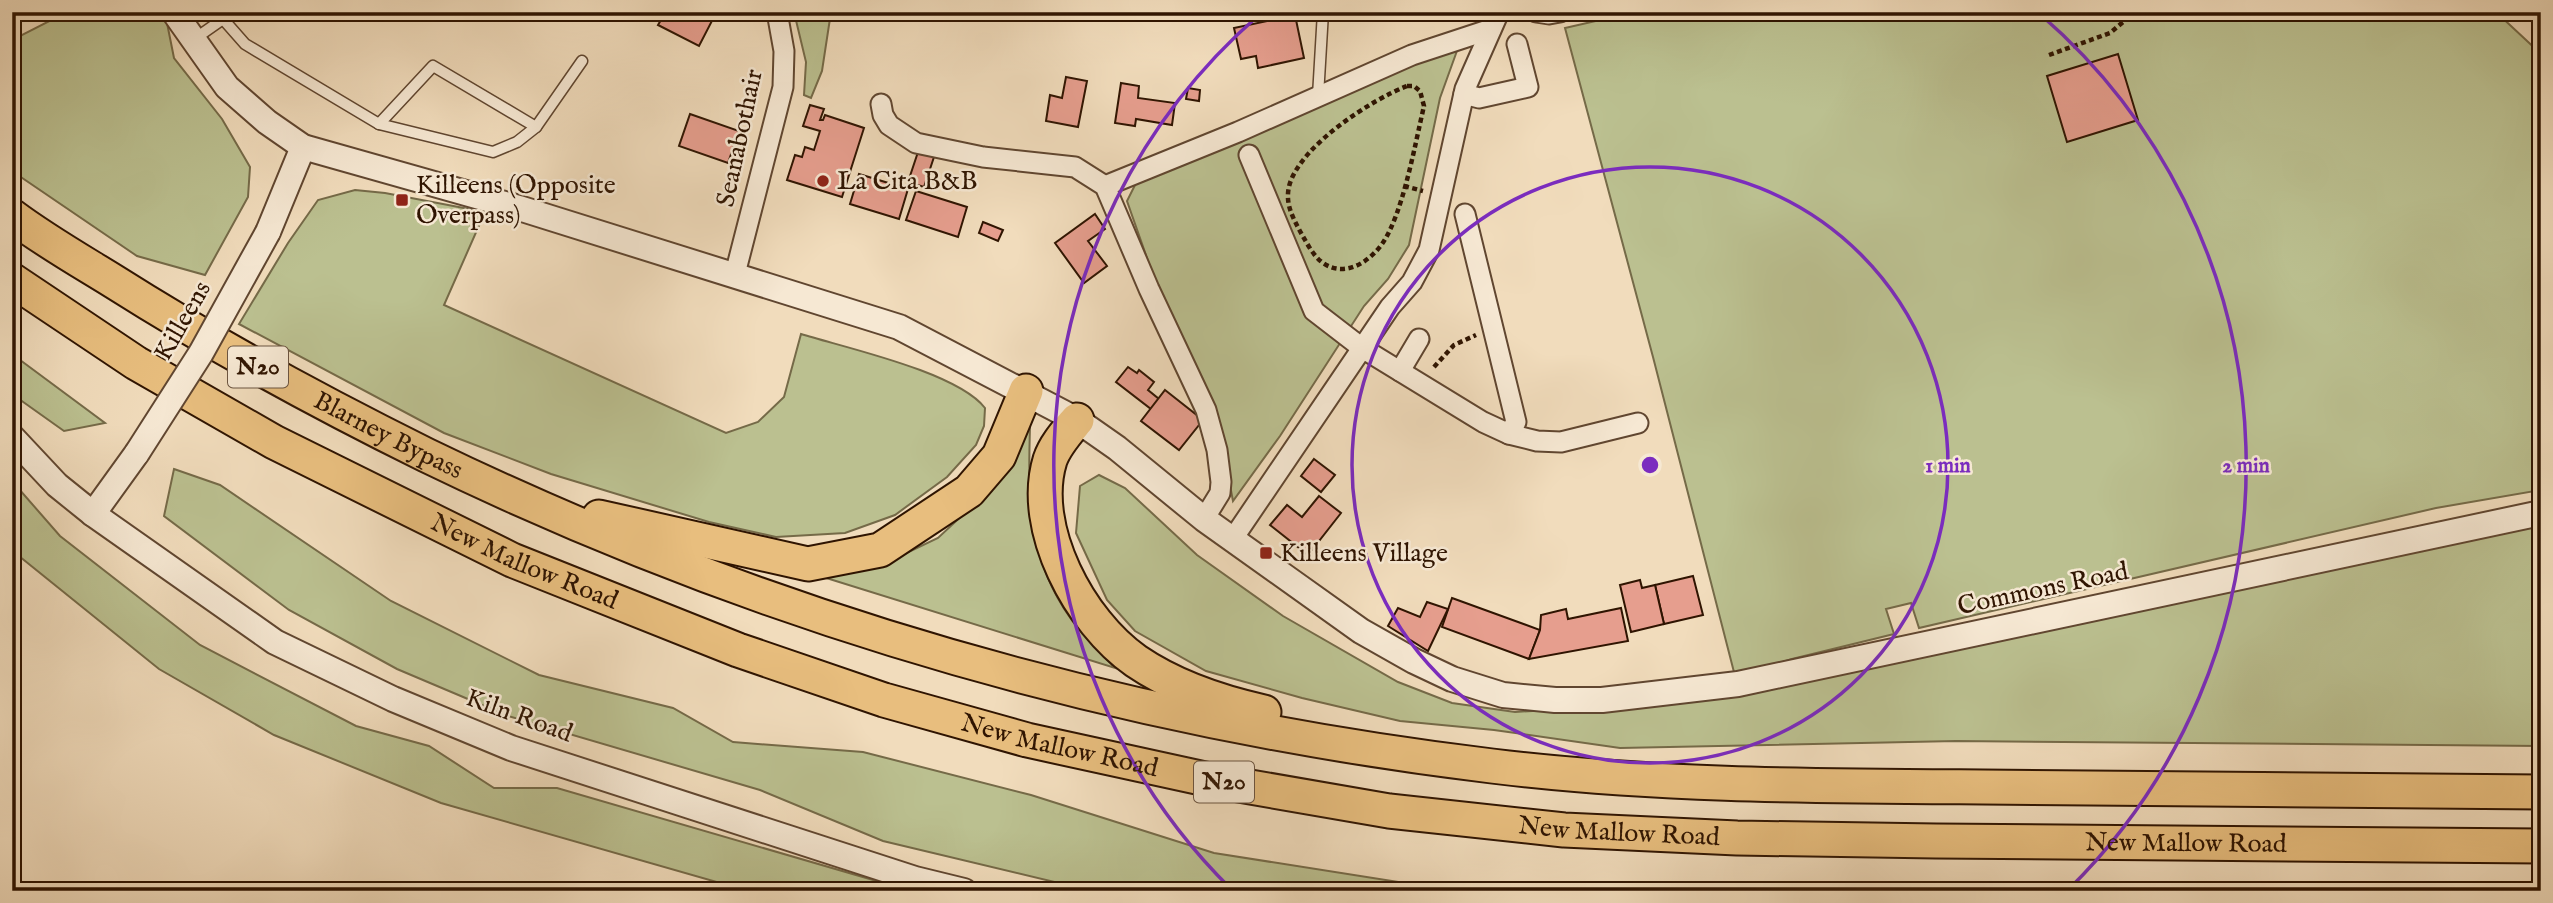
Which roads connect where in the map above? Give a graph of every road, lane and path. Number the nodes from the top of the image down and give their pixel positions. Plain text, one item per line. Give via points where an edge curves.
1 (174, 12) edge
2 (233, 12) edge
3 (777, 12) edge
4 (1323, 12) edge
5 (1536, 12) edge
6 (1560, 12) edge
7 (2135, 12) edge
8 (223, 19) junction
9 (1495, 21) edge
10 (193, 40) junction
11 (1517, 44) dead end
12 (2049, 55) dead end
13 (582, 61) dead end
14 (1464, 94) junction
15 (1318, 96) junction
16 (881, 104) dead end
17 (1424, 106) joint
18 (379, 124) junction
19 (536, 127) junction
20 (303, 147) junction
21 (1249, 155) dead end
22 (1105, 186) junction
23 (1465, 215) dead end
24 (12, 216) edge
25 (735, 274) junction
26 (12, 280) edge
27 (1493, 331) junction
28 (1419, 339) dead end
29 (1362, 348) junction
30 (1400, 371) junction
31 (1423, 385) junction
32 (1026, 391) junction
33 (1077, 420) junction
34 (1638, 424) dead end
35 (1509, 434) junction
36 (12, 438) edge
37 (515, 498) junction
38 (2541, 513) edge
39 (93, 514) junction
40 (1204, 519) junction
41 (1232, 540) junction
42 (1495, 766) junction
43 (2541, 792) edge
44 (2541, 846) edge
45 (964, 891) edge

1 - 10 street, Commons Road
2 - 8 lane
3 - 25 street, Seanabothair via 784,51 783,87
4 - 15 lane
5 - 6 street
7 - 12 path via 2110,33
8 - 10 lane
8 - 18 lane via 245,44
9 - 14 street
9 - 15 street
10 - 20 street, Commons Road via 227,87
11 - 14 street via 1528,87 1479,98
13 - 19 lane
14 - 29 street via 1429,250 1412,282
15 - 22 street
16 - 22 street via 889,125 916,143 982,157 1075,167
17 - 17 path via 1396,216 1383,243 1356,267 1339,269 1323,263 1287,204 1297,168 1354,113 1386,94 1415,86
18 - 19 lane via 493,152
18 - 19 lane via 433,66
20 - 25 street, Commons Road
20 - 39 street, Killeens, bridge via 268,232 201,353
21 - 29 street via 1314,311
22 - 40 street via 1206,410 1221,482 1220,493
23 - 27 street
24 - 37 highway, Blarney Bypass / N20 via 258,368
25 - 32 street, Commons Road via 899,327
26 - 44 highway, New Mallow Road / N20 via 136,363 274,442 512,560 738,650 884,700 1027,740 1210,780 1389,811 1564,830 1909,841
27 - 31 path via 1454,345
27 - 35 street via 1516,422
28 - 30 street
29 - 30 street
29 - 41 street
30 - 31 street
31 - 35 street
32 - 33 street, Commons Road
32 - 37 highway, N20 via 999,456 969,491 880,550 808,565
33 - 40 street, Commons Road
33 - 42 highway, N20 via 1054,451 1047,472 1045,494 1052,538 1060,563 1087,608 1135,660 1179,685 1243,707
34 - 35 street via 1561,442
36 - 39 street, Kiln Road
37 - 42 highway, New Mallow Road / N20 via 674,565 813,615 1040,682 1265,733
38 - 41 street, Commons Road via 1738,684 1602,700 1503,695 1414,661 1362,631
39 - 45 street, Kiln Road via 275,642 393,699 511,748
40 - 41 street, Commons Road
42 - 43 highway, New Mallow Road / N20 via 1793,786

